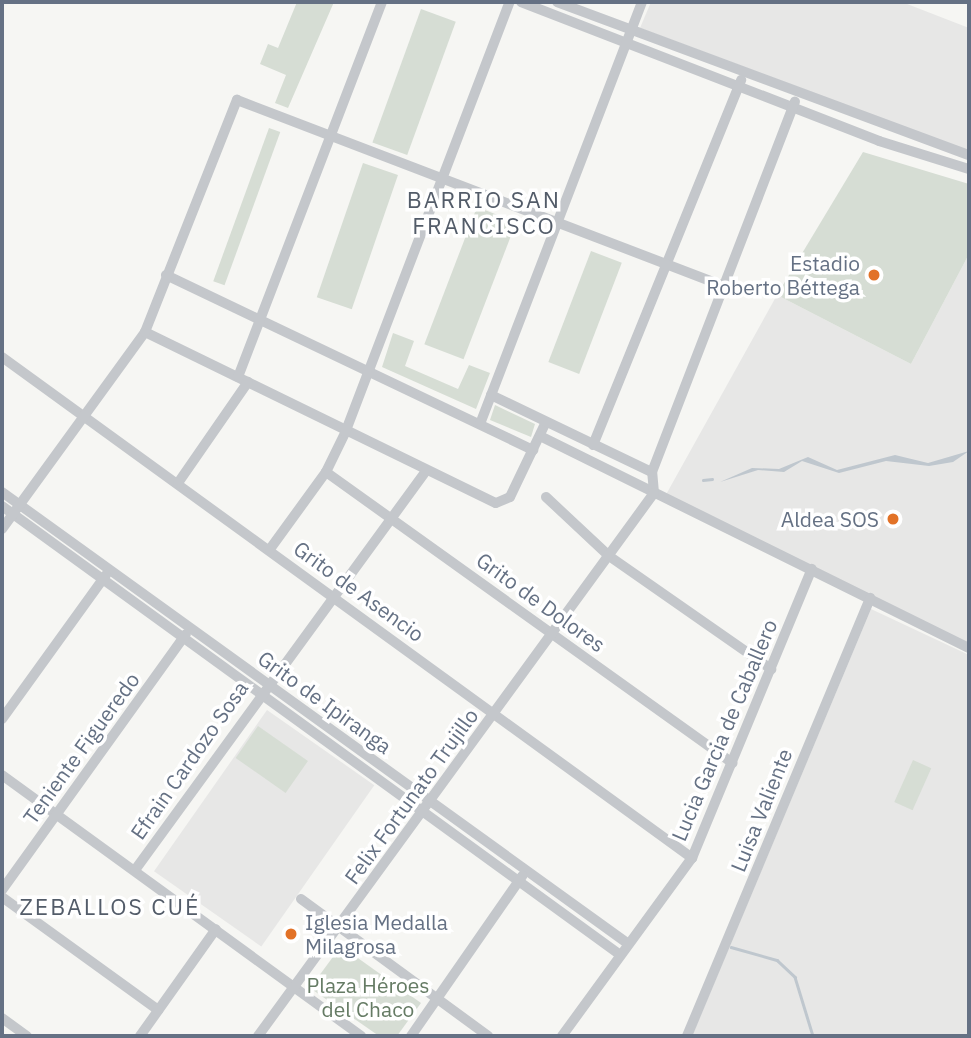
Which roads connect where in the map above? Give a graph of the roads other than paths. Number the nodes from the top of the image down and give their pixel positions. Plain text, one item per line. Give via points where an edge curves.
1 (382, 2) edge
2 (510, 2) edge
3 (521, 2) edge
4 (557, 2) edge
5 (642, 2) edge
6 (630, 30) junction
7 (625, 42) junction
8 (743, 74) junction
9 (738, 86) junction
10 (797, 95) junction
11 (794, 108) junction
12 (882, 128) junction
13 (326, 135) junction
14 (879, 141) junction
15 (969, 155) edge
16 (969, 169) edge
17 (441, 180) junction
18 (557, 226) junction
19 (664, 265) junction
20 (166, 275) junction
21 (721, 285) junction
22 (258, 318) junction
23 (145, 332) junction
24 (2, 357) edge
25 (369, 372) junction
26 (243, 380) junction
27 (491, 395) junction
28 (85, 416) junction
29 (546, 422) junction
30 (481, 424) junction
31 (345, 433) junction
32 (540, 436) junction
33 (593, 445) junction
34 (533, 450) junction
35 (426, 471) junction
36 (326, 472) junction
37 (652, 472) junction
38 (178, 483) junction
39 (2, 492) edge
40 (654, 493) junction
41 (546, 497) dead end
42 (2, 506) edge
43 (17, 510) junction
44 (394, 519) junction
45 (2, 530) edge
46 (270, 549) junction
47 (609, 556) junction
48 (812, 569) junction
49 (107, 575) junction
50 (332, 597) junction
51 (870, 598) junction
52 (187, 633) junction
53 (551, 634) junction
54 (969, 648) edge
55 (771, 669) junction
56 (263, 688) junction
57 (495, 713) junction
58 (2, 719) edge
59 (732, 763) junction
60 (2, 775) edge
61 (426, 806) junction
62 (57, 815) junction
63 (692, 858) junction
64 (135, 870) junction
65 (526, 871) junction
66 (519, 881) junction
67 (2, 890) edge
68 (2, 897) edge
69 (301, 899) dead end
70 (338, 928) junction
71 (216, 929) junction
72 (627, 943) junction
73 (619, 954) junction
74 (292, 986) junction
75 (437, 999) junction
76 (158, 1010) junction
77 (2, 1018) edge
78 (27, 1036) edge
79 (140, 1036) edge
80 (258, 1036) edge
81 (361, 1036) edge
82 (411, 1036) edge
83 (488, 1036) edge
84 (562, 1036) edge
85 (687, 1036) edge

1 - 13 street
2 - 17 street
3 - 7 street
4 - 6 street
5 - 6 street
6 - 7 street
6 - 8 street
7 - 9 street
7 - 18 street
8 - 9 street
8 - 10 street
9 - 11 street
9 - 19 street
10 - 11 street
10 - 12 street
11 - 14 street
11 - 21 street
12 - 14 street
12 - 15 street
13 - 17 street
13 - 20 street via 237,100
13 - 22 street
14 - 16 street
17 - 18 street
17 - 25 street
18 - 19 street
18 - 27 street
19 - 21 street
19 - 33 street
20 - 22 street
20 - 23 street
21 - 37 street
22 - 25 street
22 - 26 street
23 - 26 street
23 - 28 street
24 - 28 street, Grito de Asencio
25 - 30 street
25 - 31 street
26 - 31 street
26 - 38 street
27 - 29 street
27 - 30 street
28 - 38 street, Grito de Asencio
28 - 43 street
29 - 32 street
29 - 33 street
30 - 34 street
31 - 35 street
31 - 36 street
32 - 34 street
32 - 40 street
33 - 37 street
34 - 35 street via 503,502
35 - 44 street, Efrain Cardozo Sosa
36 - 44 street, Grito de Dolores
36 - 46 street
37 - 40 street
38 - 46 street, Grito de Asencio
39 - 43 street, Grito de Ipiranga
40 - 47 street, Felix Fortunato Trujillo
40 - 48 street
41 - 47 street
42 - 43 street, Grito de Ipiranga
43 - 45 street
43 - 49 street, Grito de Ipiranga
44 - 50 street, Efrain Cardozo Sosa
44 - 53 street, Grito de Dolores
46 - 50 street, Grito de Asencio
47 - 53 street, Felix Fortunato Trujillo
47 - 55 street
48 - 51 street
48 - 55 street, Lucia Garcia de Caballero
49 - 52 street, Grito de Ipiranga
49 - 58 street
50 - 56 street, Efrain Cardozo Sosa
50 - 57 street, Grito de Asencio
51 - 54 street
51 - 85 street, Luisa Valiente
52 - 56 street, Grito de Ipiranga
52 - 62 street, Teniente Figueredo
53 - 57 street, Felix Fortunato Trujillo
53 - 59 street, Grito de Dolores
55 - 59 street, Lucia Garcia de Caballero
56 - 61 street, Grito de Ipiranga
56 - 64 street, Efrain Cardozo Sosa
57 - 61 street, Felix Fortunato Trujillo
57 - 63 street, Grito de Asencio
59 - 63 street, Lucia Garcia de Caballero
60 - 62 street
61 - 65 street, Grito de Ipiranga
61 - 66 street, Grito de Ipiranga
61 - 70 street, Felix Fortunato Trujillo
62 - 64 street
62 - 67 street, Teniente Figueredo
63 - 72 street, Lucia Garcia de Caballero
64 - 71 street
65 - 66 street
65 - 72 street, Grito de Ipiranga
66 - 73 street, Grito de Ipiranga
66 - 75 street
68 - 76 street
69 - 70 street
70 - 74 street, Felix Fortunato Trujillo
70 - 75 street
71 - 74 street
71 - 76 street
72 - 73 street, Lucia Garcia de Caballero
73 - 84 street, Lucia Garcia de Caballero
74 - 80 street, Felix Fortunato Trujillo
74 - 81 street
75 - 82 street
75 - 83 street
76 - 79 street
77 - 78 street

